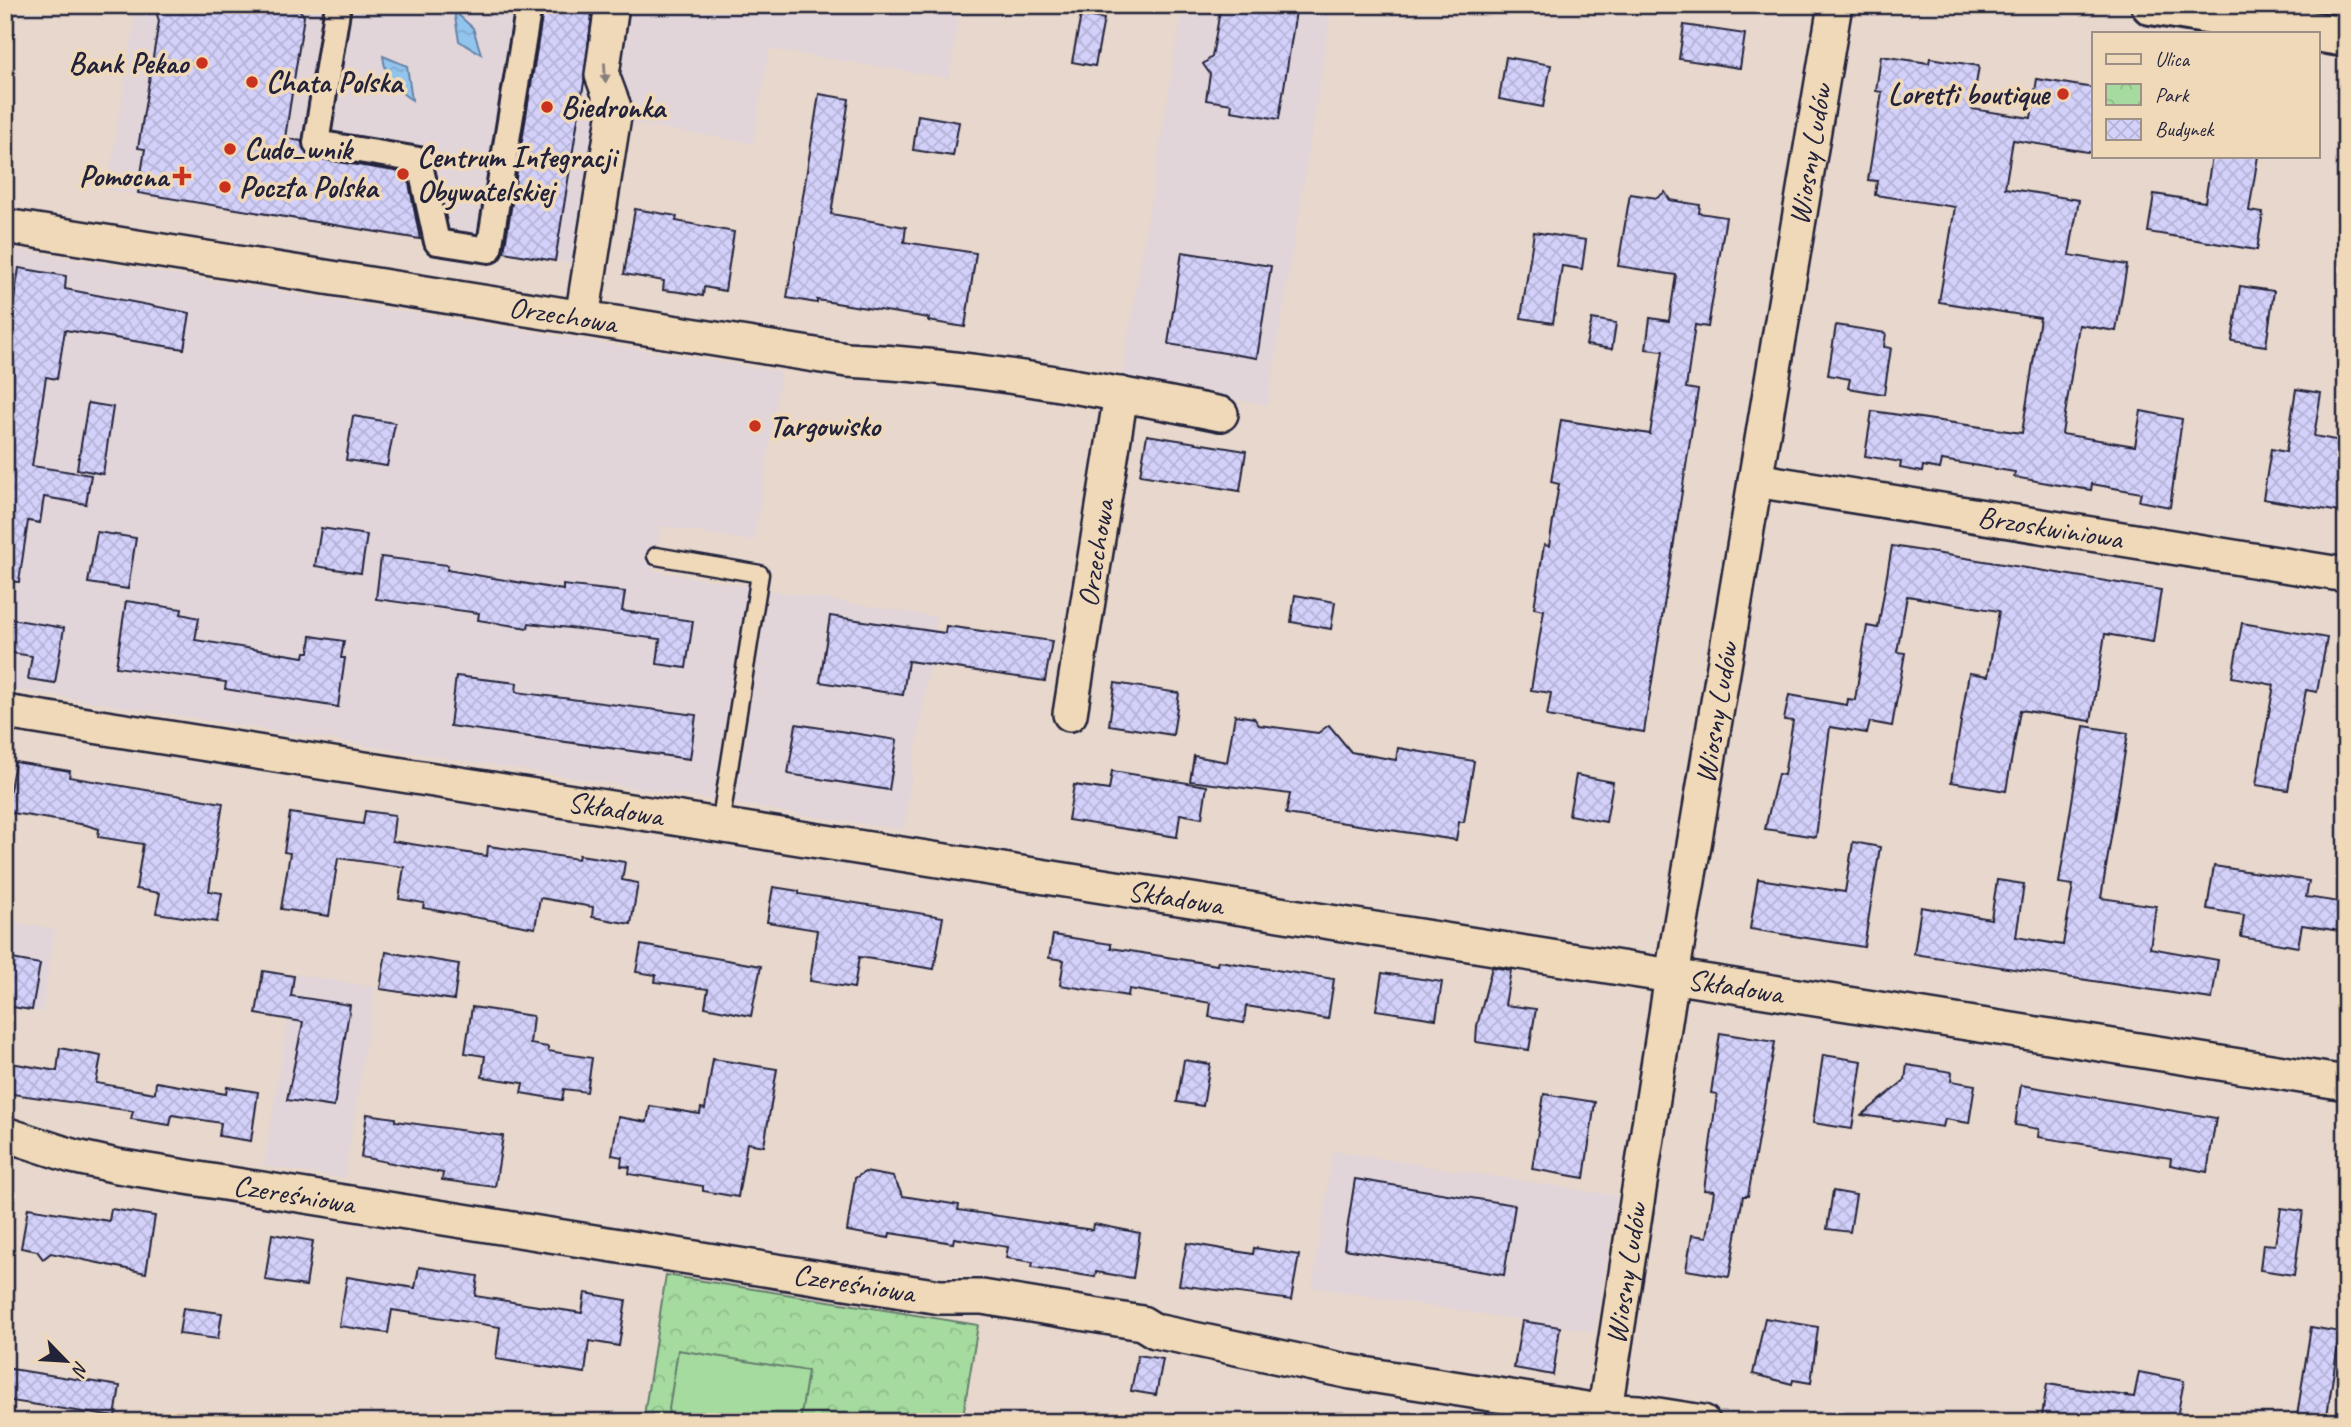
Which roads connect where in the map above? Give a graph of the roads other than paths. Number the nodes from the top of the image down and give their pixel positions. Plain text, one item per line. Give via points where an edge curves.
1 (338, 5) edge
2 (528, 5) edge
3 (612, 5) edge
4 (1835, 5) edge
5 (2151, 5) edge
6 (2316, 32) edge
7 (2320, 33) edge
8 (2346, 37) edge
9 (5, 226) edge
10 (582, 318) junction
11 (1121, 394) junction
12 (1221, 414) dead end
13 (1755, 481) junction
14 (656, 556) dead end
15 (2346, 575) edge
16 (5, 712) edge
17 (1070, 714) dead end
18 (720, 825) junction
19 (1672, 976) junction
20 (2346, 1083) edge
21 (5, 1134) edge
22 (1604, 1416) edge
23 (1703, 1422) edge

1 - 2 street via 316,143 419,160 437,242 489,250
3 -> 10 street via 602,75 615,110
4 - 13 street, Wiosny Ludów
5 - 6 street
7 - 8 street
9 - 10 street, Orzechowa
10 - 11 street, Orzechowa via 847,360 916,363
11 - 12 street, Orzechowa
11 - 17 street, Orzechowa
13 - 15 street, Brzoskwiniowa
13 - 19 street, Wiosny Ludów
14 - 18 lane via 760,574
16 - 18 street, Składowa
18 - 19 street, Składowa
19 - 20 street, Składowa
19 - 22 street, Wiosny Ludów
21 - 22 street, Czereśniowa via 117,1166 940,1297 996,1299 1142,1323 1155,1331 1351,1372
22 - 23 street, Czereśniowa

